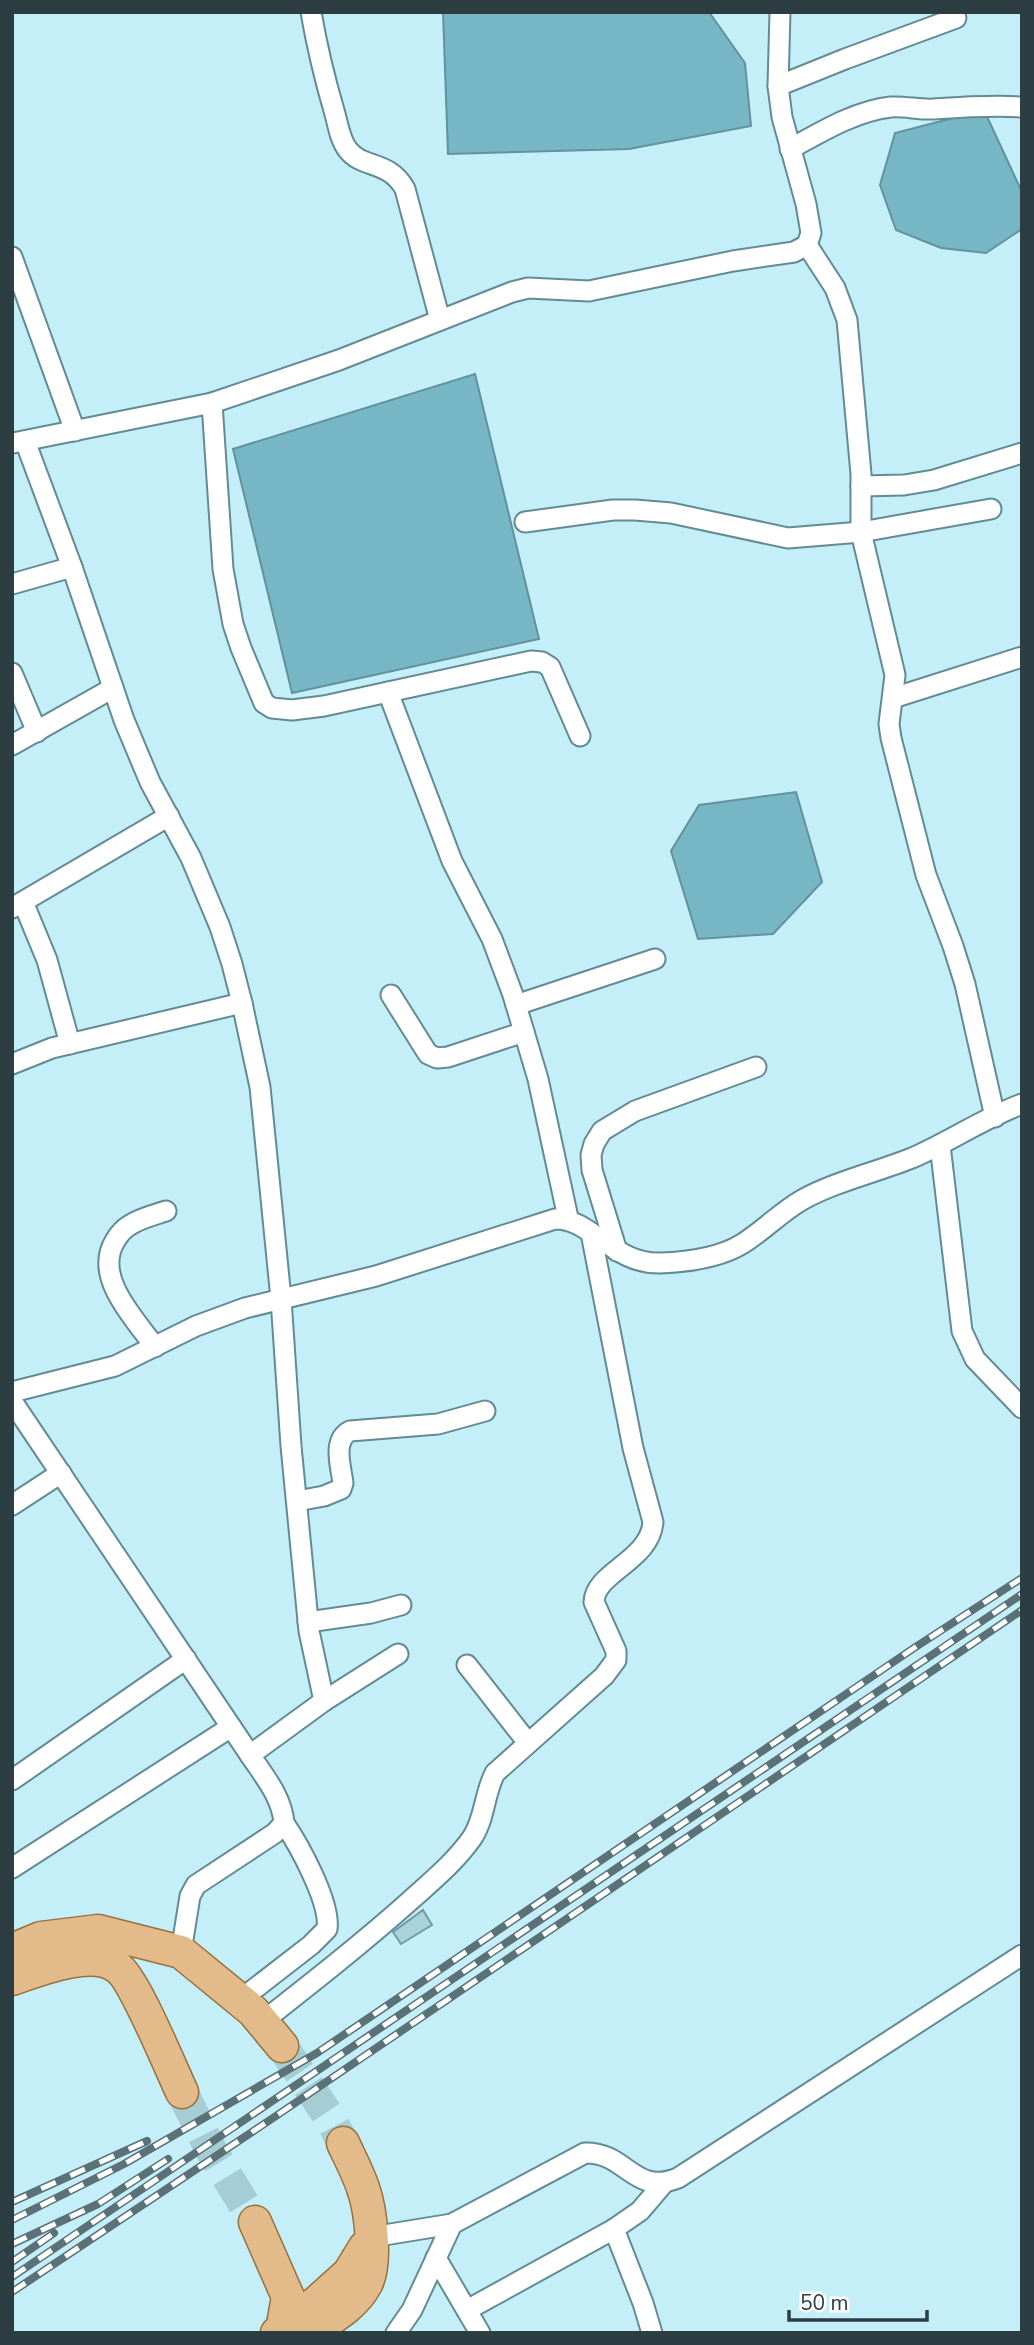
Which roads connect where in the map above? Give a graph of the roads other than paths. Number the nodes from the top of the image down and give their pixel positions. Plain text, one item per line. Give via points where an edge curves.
1 (311, 12) edge
2 (780, 12) edge
3 (956, 18) dead end
4 (778, 86) junction
5 (1022, 107) edge
6 (790, 149) junction
7 (807, 246) junction
8 (12, 257) edge
9 (440, 320) junction
10 (212, 403) junction
11 (75, 431) junction
12 (19, 442) edge
13 (1022, 453) edge
14 (861, 486) junction
15 (991, 509) dead end
16 (525, 522) dead end
17 (861, 532) junction
18 (72, 567) junction
19 (12, 584) edge
20 (1022, 657) edge
21 (12, 673) edge
22 (113, 688) junction
23 (388, 692) junction
24 (893, 698) junction
25 (37, 732) junction
26 (580, 737) dead end
27 (12, 745) edge
28 (169, 816) junction
29 (18, 905) edge
30 (655, 959) dead end
31 (391, 995) dead end
32 (242, 1003) junction
33 (516, 1004) junction
34 (524, 1032) junction
35 (69, 1044) junction
36 (12, 1064) edge
37 (756, 1067) dead end
38 (1022, 1104) edge
39 (995, 1117) junction
40 (940, 1145) junction
41 (166, 1211) dead end
42 (568, 1218) junction
43 (591, 1233) junction
44 (617, 1251) junction
45 (282, 1299) junction
46 (155, 1347) junction
47 (14, 1404) edge
48 (1022, 1408) edge
49 (485, 1411) dead end
50 (61, 1473) junction
51 (297, 1501) junction
52 (12, 1505) edge
53 (401, 1605) dead end
54 (308, 1622) junction
55 (398, 1654) dead end
56 (186, 1659) junction
57 (467, 1665) dead end
58 (324, 1701) junction
59 (231, 1727) junction
60 (528, 1743) junction
61 (250, 1755) junction
62 (12, 1780) edge
63 (284, 1823) junction
64 (12, 1868) edge
65 (150, 1943) junction
66 (12, 1950) edge
67 (181, 1952) junction
68 (1022, 1955) edge
69 (103, 1961) junction
70 (12, 1979) edge
71 (240, 2000) junction
72 (272, 2034) joint
73 (182, 2092) tunnel mouth
74 (343, 2143) tunnel mouth
75 (663, 2184) junction
76 (255, 2222) tunnel mouth
77 (452, 2224) junction
78 (614, 2229) junction
79 (372, 2236) junction
80 (436, 2258) junction
81 (467, 2310) junction
82 (289, 2332) edge
83 (396, 2333) edge
84 (480, 2333) edge
85 (652, 2333) edge

1 - 9 street via 321,68 342,139 355,156 392,172 405,189
2 - 4 street
3 - 4 street
4 - 6 street
5 - 6 street via 893,107 824,130
6 - 7 street via 806,204 811,233
7 - 9 street via 589,291 528,288
7 - 14 street via 835,288 847,320
8 - 11 street
9 - 10 street
10 - 11 street
10 - 23 street via 225,583 233,624 257,692 272,708 292,710
11 - 12 street
12 - 18 street
13 - 14 street via 934,480
14 - 17 street
15 - 17 street
16 - 17 street via 635,510 788,537
17 - 24 street via 895,675
18 - 19 street
18 - 22 street
20 - 24 street
21 - 25 street
22 - 25 street
22 - 28 street via 150,782
23 - 26 street via 542,662 550,667
23 - 33 street via 452,861 492,939
24 - 39 street via 890,731 900,780 926,875 965,984
25 - 27 street
28 - 29 street
28 - 32 street via 219,927
29 - 35 street via 47,960
30 - 33 street
31 - 34 street via 428,1054 437,1058
32 - 35 street
32 - 45 street via 260,1087
33 - 34 street
34 - 42 street
35 - 36 street
37 - 44 street via 635,1111 602,1131 590,1155
38 - 39 street
39 - 40 street
40 - 44 street via 803,1200 732,1250 656,1263 631,1259
40 - 48 street via 962,1331 975,1359
41 - 46 street via 121,1231 108,1261 117,1292
42 - 43 street
42 - 45 street
43 - 44 street
43 - 60 street via 633,1448 653,1522 652,1535 594,1595 616,1651 612,1667
45 - 46 street via 196,1326
45 - 51 street
46 - 47 street
47 - 50 street
49 - 51 street via 438,1424 343,1434 341,1489
50 - 52 street
50 - 56 street
51 - 54 street
53 - 54 street
54 - 58 street
55 - 58 street
56 - 59 street
56 - 62 street
57 - 60 street
58 - 61 street
59 - 61 street
59 - 64 street
60 - 72 street via 495,1773 480,1825 450,1864
61 - 63 street via 278,1797
63 - 67 street via 196,1885
63 - 71 street via 327,1910 327,1929
65 - 66 main road via 98,1931 41,1938
65 - 67 main road
65 - 69 main road
67 - 71 main road
68 - 75 street
69 - 70 main road via 57,1963
69 - 73 main road via 117,1967 132,1986
71 - 72 main road
74 - 79 main road via 364,2189
75 - 77 street via 649,2182 599,2153 585,2153
75 - 78 street via 640,2211
76 - 82 main road via 288,2297
77 - 79 street
77 - 80 street
78 - 81 street
78 - 85 street
79 - 82 main road via 373,2264 366,2284 347,2308
80 - 81 street
80 - 83 street
81 - 84 street

